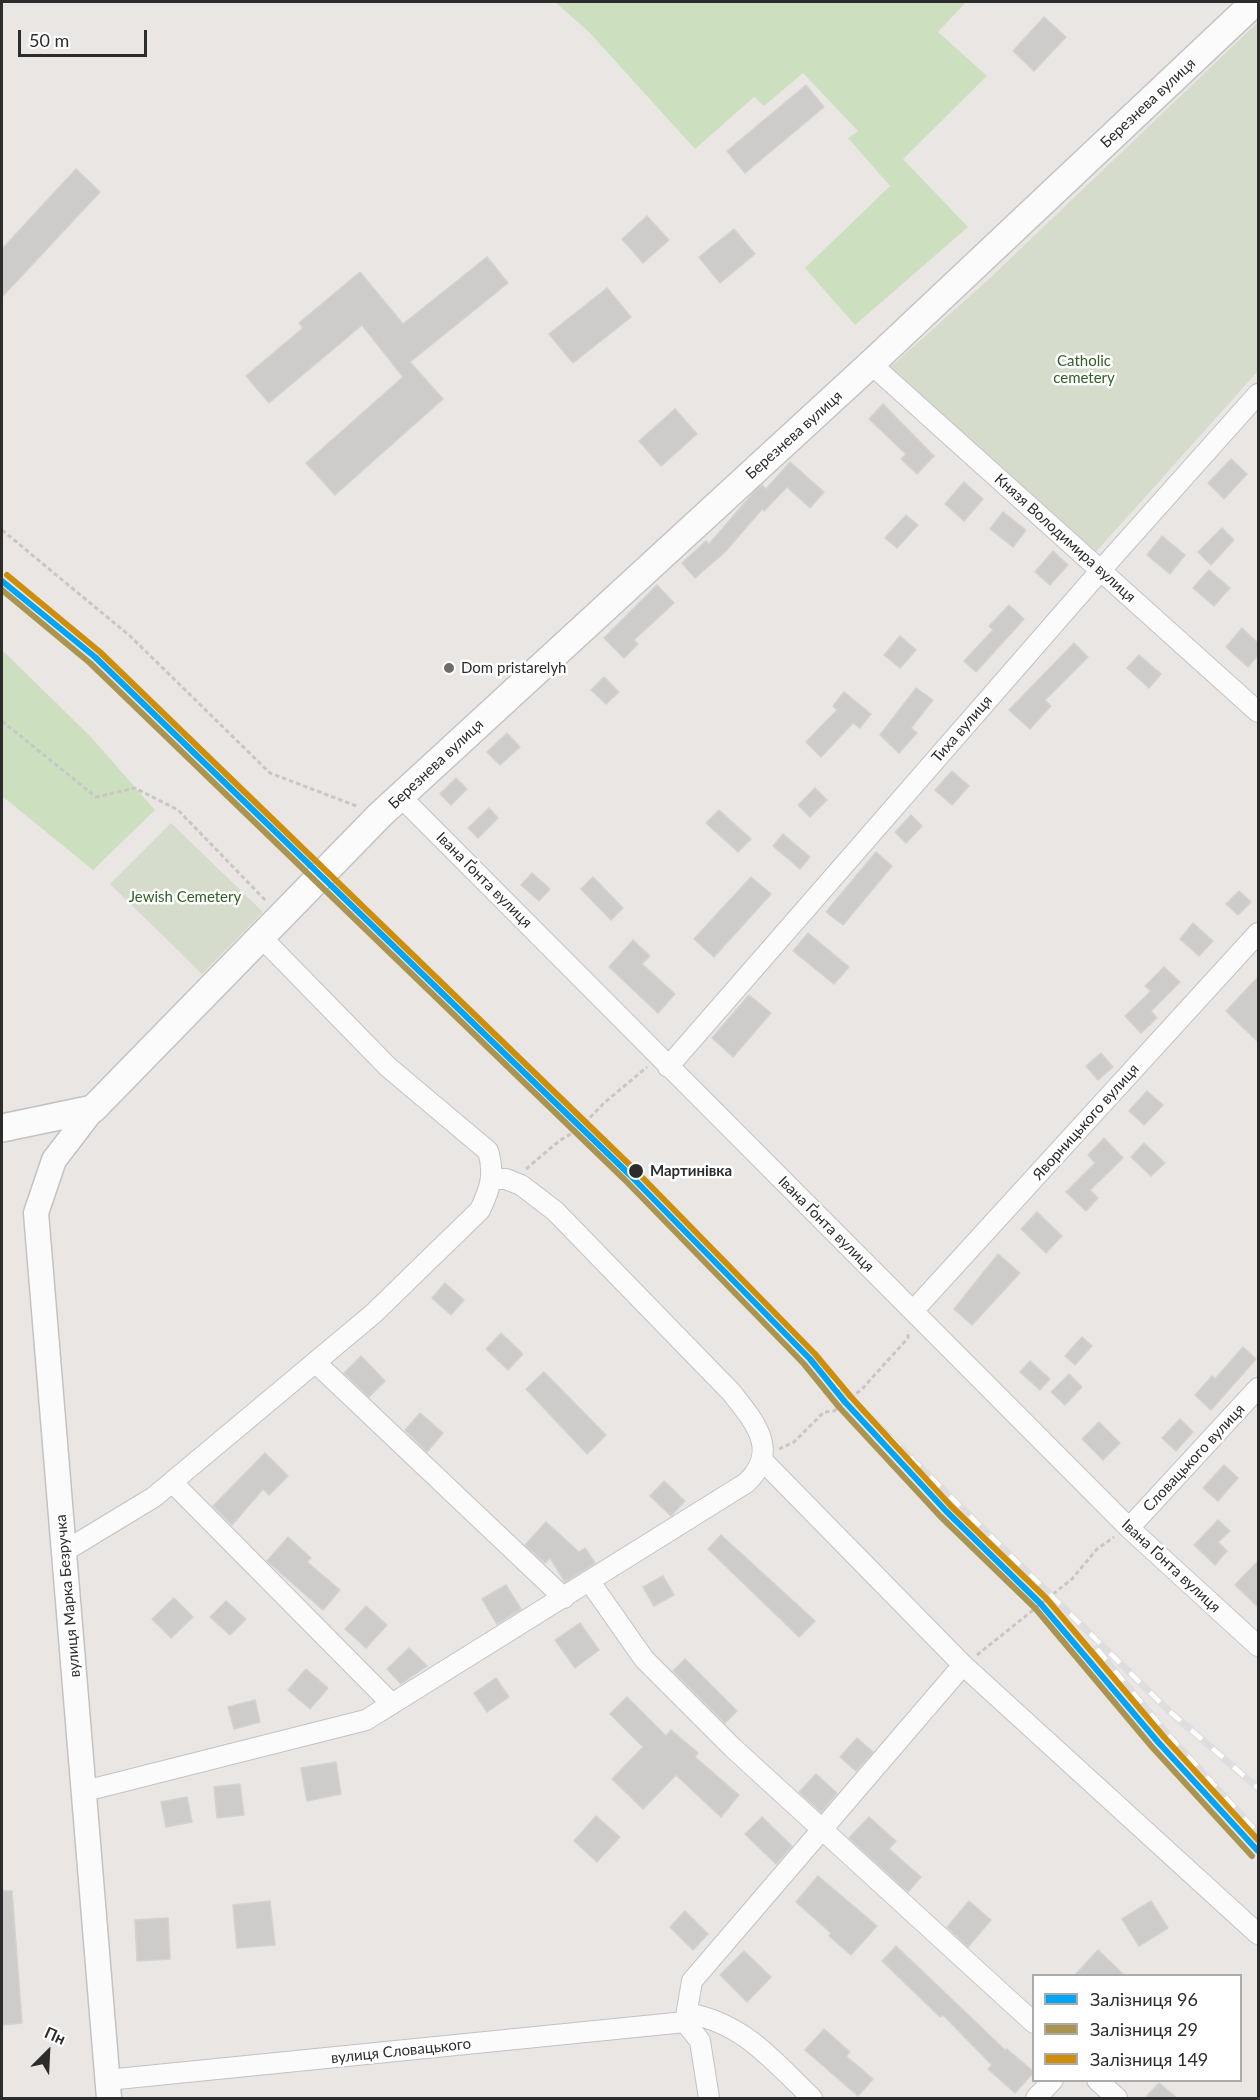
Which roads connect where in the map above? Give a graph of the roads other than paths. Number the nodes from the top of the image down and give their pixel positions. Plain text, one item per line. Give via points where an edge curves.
1 (1250, 3) edge
2 (871, 364) junction
3 (1258, 394) edge
4 (1101, 570) junction
5 (1258, 712) edge
6 (400, 796) junction
7 (261, 937) junction
8 (1256, 941) edge
9 (664, 1061) junction
10 (93, 1109) junction
11 (2, 1128) edge
12 (499, 1179) junction
13 (913, 1311) junction
14 (315, 1362) junction
15 (1258, 1388) edge
16 (763, 1461) junction
17 (172, 1482) junction
18 (1129, 1528) junction
19 (65, 1551) junction
20 (590, 1582) junction
21 (564, 1598) junction
22 (1258, 1646) edge
23 (963, 1665) junction
24 (392, 1704) junction
25 (85, 1791) junction
26 (820, 1830) junction
27 (1258, 1934) edge
28 (686, 2018) junction
29 (1032, 2021) edge
30 (1051, 2082) edge
31 (1099, 2082) edge
32 (108, 2089) edge
33 (709, 2098) edge
34 (812, 2098) edge
35 (1036, 2098) edge
36 (1117, 2098) edge

1 - 2 main road, Березнева вулиця
2 - 4 street, Князя Володимира вулиця
2 - 6 main road, Березнева вулиця
3 - 4 street, Тиха вулиця
4 - 5 street, Князя Володимира вулиця
4 - 9 street, Тиха вулиця
6 - 7 main road, Березнева вулиця
6 - 9 street, Івана Ґонта вулиця
7 - 10 main road, Березнева вулиця
7 - 12 street via 388,1067 488,1151
8 - 13 street, Яворницького вулиця
9 - 13 street, Івана Ґонта вулиця
10 - 11 main road
10 - 19 street, вулиця Марка Безручка via 54,1160 36,1213
12 - 14 street via 480,1210 373,1314
12 - 16 street via 521,1185 585,1240 732,1392 764,1445
13 - 18 street, Івана Ґонта вулиця
14 - 17 street
14 - 21 street
15 - 18 street, Словацького вулиця
16 - 20 street via 746,1483
16 - 23 street
17 - 19 street
17 - 24 street
18 - 22 street, Івана Ґонта вулиця
19 - 25 street, вулиця Марка Безручка
20 - 21 street
20 - 26 street via 644,1659
21 - 24 street
23 - 26 street
23 - 27 street
24 - 25 street via 366,1720
25 - 32 street, вулиця Марка Безручка
26 - 28 street via 692,1981
26 - 29 street
28 - 32 street, вулиця Словацького
28 - 33 street via 699,2040
28 - 34 street, вулиця Словацького via 712,2017 732,2026
30 - 35 street
31 - 36 street

